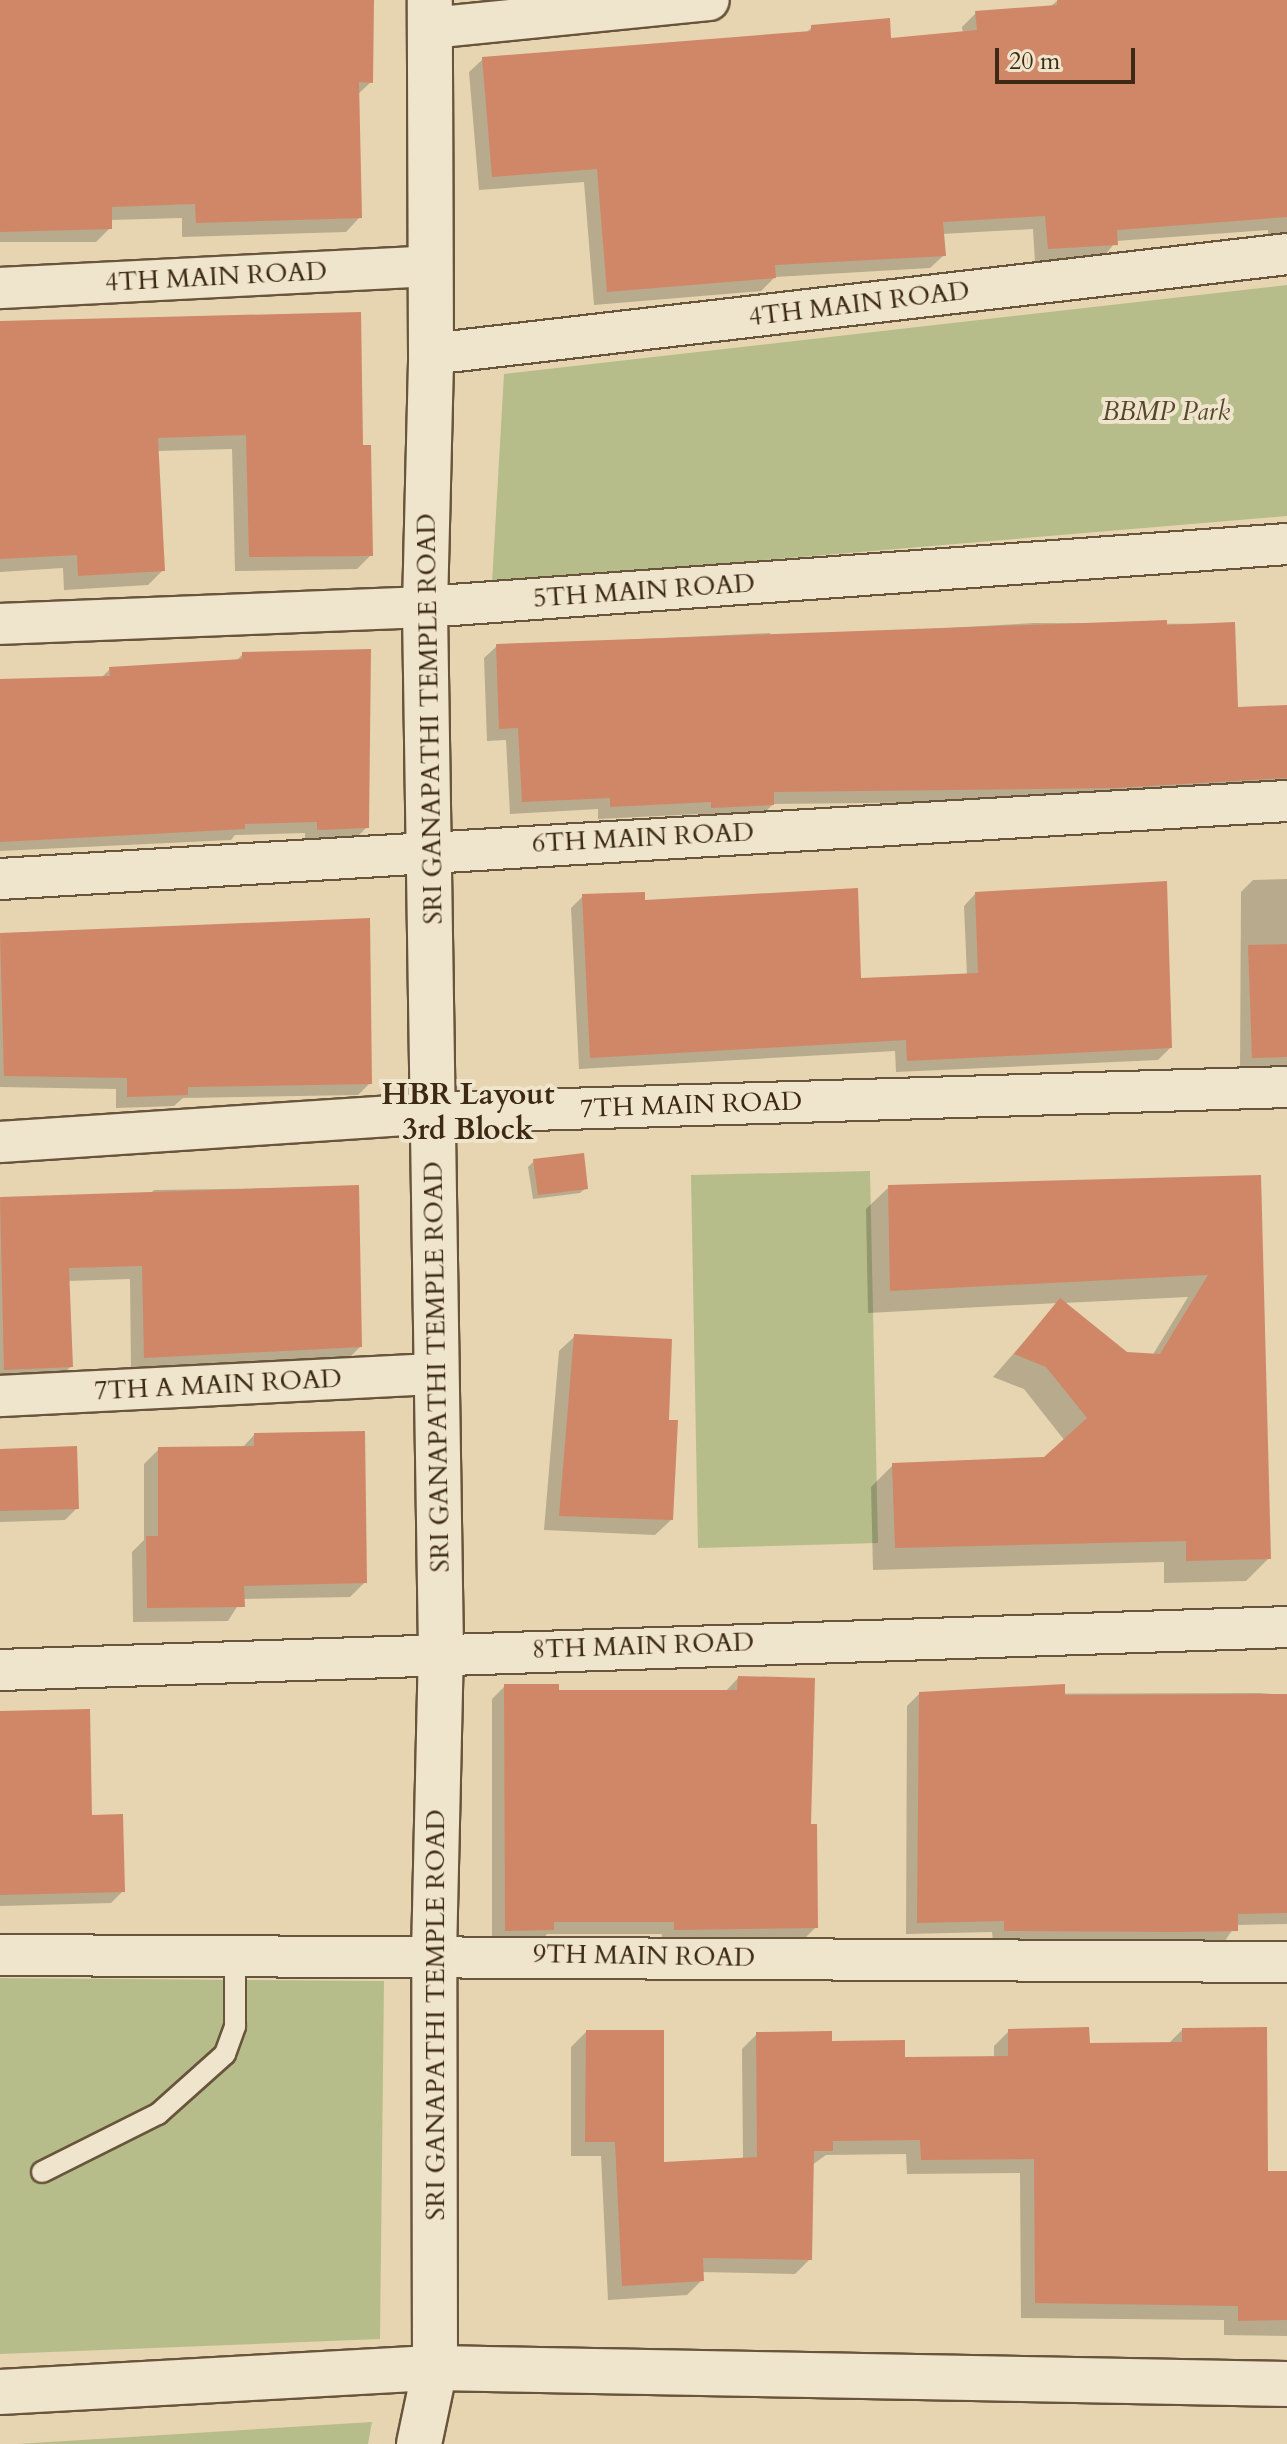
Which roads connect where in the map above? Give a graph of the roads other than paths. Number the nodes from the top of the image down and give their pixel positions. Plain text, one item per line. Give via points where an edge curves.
1 (709, 0) edge
2 (430, 14) edge
3 (1287, 254) edge
4 (431, 266) junction
5 (0, 288) edge
6 (431, 354) junction
7 (1287, 544) edge
8 (425, 607) junction
9 (0, 624) edge
10 (1287, 801) edge
11 (433, 850) junction
12 (0, 879) edge
13 (1287, 1087) edge
14 (433, 1113) junction
15 (0, 1142) edge
16 (437, 1374) junction
17 (0, 1396) edge
18 (1287, 1627) edge
19 (441, 1651) junction
20 (0, 1670) edge
21 (0, 1955) edge
22 (235, 1955) junction
23 (434, 1955) junction
24 (1287, 1962) edge
25 (42, 2172) dead end
26 (435, 2368) junction
27 (1287, 2384) edge
28 (0, 2392) edge
29 (419, 2444) edge

1 - 2 street
2 - 4 street, SRI GANAPATHI TEMPLE ROAD
3 - 6 street, 4TH MAIN ROAD
4 - 5 street, 4TH MAIN ROAD
4 - 6 street, SRI GANAPATHI TEMPLE ROAD
6 - 8 street, SRI GANAPATHI TEMPLE ROAD
7 - 8 street, 5TH MAIN ROAD
8 - 9 street, 5TH MAIN ROAD
8 - 11 street, SRI GANAPATHI TEMPLE ROAD
10 - 11 street, 6TH MAIN ROAD
11 - 12 street, 6TH MAIN ROAD
11 - 14 street, SRI GANAPATHI TEMPLE ROAD
13 - 14 street, 7TH MAIN ROAD
14 - 15 street, 7TH MAIN ROAD
14 - 16 street, SRI GANAPATHI TEMPLE ROAD
16 - 17 street, 7TH A MAIN ROAD
16 - 19 street, SRI GANAPATHI TEMPLE ROAD
18 - 19 street, 8TH MAIN ROAD
19 - 20 street, 8TH MAIN ROAD
19 - 23 street, SRI GANAPATHI TEMPLE ROAD
21 - 22 street, 9TH MAIN ROAD
22 - 23 street, 9TH MAIN ROAD
22 - 25 lane via 235,2026 225,2054 158,2114
23 - 24 street, 9TH MAIN ROAD
23 - 26 street, SRI GANAPATHI TEMPLE ROAD
26 - 27 street
26 - 28 street
26 - 29 street, SRI GANAPATHI TEMPLE ROAD

